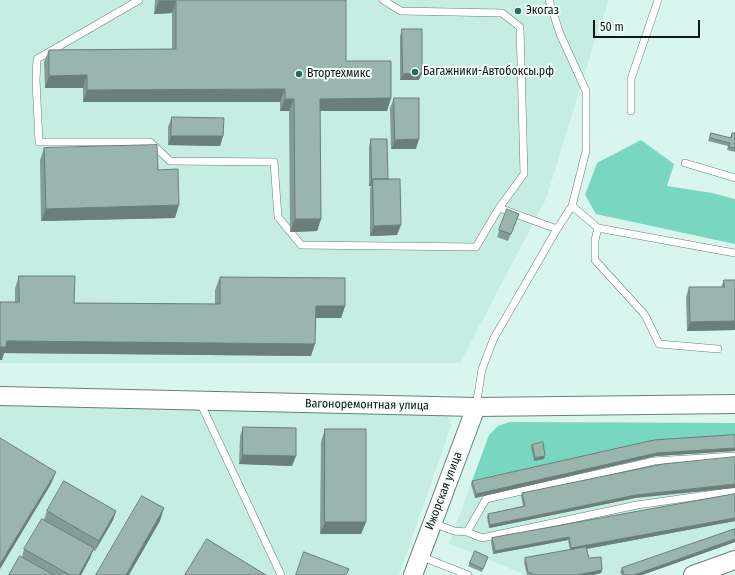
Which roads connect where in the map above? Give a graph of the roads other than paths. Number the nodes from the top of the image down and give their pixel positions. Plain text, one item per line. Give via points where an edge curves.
1 (140, 0) edge
2 (383, 0) edge
3 (549, 0) edge
4 (658, 0) edge
5 (631, 111) dead end
6 (685, 163) dead end
7 (735, 178) edge
8 (572, 206) junction
9 (500, 208) junction
10 (598, 228) junction
11 (557, 229) junction
12 (735, 253) edge
13 (718, 349) dead end
14 (0, 396) edge
15 (200, 401) junction
16 (735, 404) edge
17 (476, 407) junction
18 (735, 456) edge
19 (735, 491) edge
20 (432, 522) junction
21 (467, 532) junction
22 (420, 556) junction
23 (735, 560) edge
24 (465, 574) edge
25 (281, 575) edge
26 (413, 575) edge
27 (693, 575) edge

1 - 9 lane via 37,59 39,142 150,142 170,161 274,162 278,217 301,245 476,247
2 - 9 lane via 401,11 502,13 520,26 524,174
3 - 8 lane via 560,34 586,91 586,151
4 - 5 lane via 632,79
6 - 7 lane
8 - 10 lane
8 - 11 lane
9 - 11 lane
10 - 12 lane
10 - 13 lane via 595,260 645,315 659,344
11 - 17 lane via 494,338 482,369
14 - 15 street, Вагоноремонтная улица
15 - 17 street, Вагоноремонтная улица
15 - 25 lane
16 - 17 street, Вагоноремонтная улица
17 - 20 street, Ижорская улица
18 - 21 lane via 654,461 486,499
19 - 21 lane via 637,505 482,538
20 - 21 lane via 454,531
20 - 22 street, Ижорская улица
22 - 24 lane
22 - 26 street, Ижорская улица
23 - 27 street

